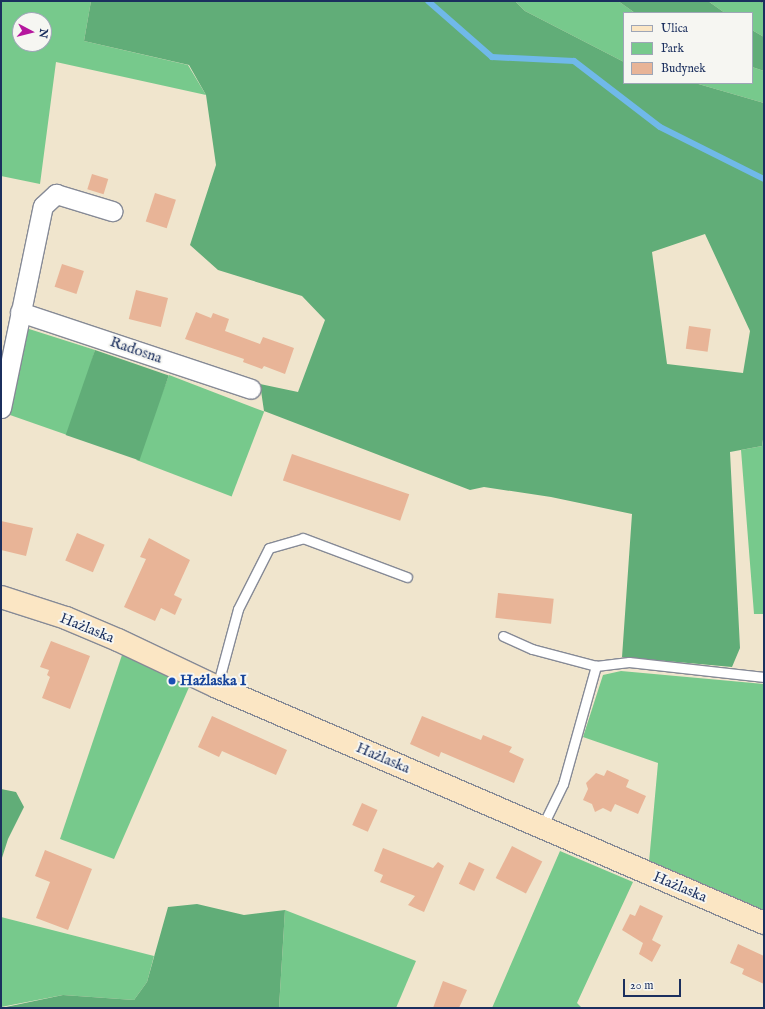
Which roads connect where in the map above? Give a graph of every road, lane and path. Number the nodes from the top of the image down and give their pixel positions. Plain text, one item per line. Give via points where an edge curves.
1 (112, 211) dead end
2 (20, 312) junction
3 (251, 389) dead end
4 (1, 408) edge
5 (407, 578) dead end
6 (1, 597) edge
7 (503, 636) dead end
8 (596, 666) junction
9 (764, 677) edge
10 (217, 686) junction
11 (542, 827) junction
12 (764, 923) edge

1 - 2 street via 56,194 43,206
2 - 3 street, Radosna
2 - 4 street
5 - 10 lane via 303,538 269,548 238,609
6 - 10 street, Hażlaska via 66,618
7 - 8 lane via 532,649
8 - 9 lane via 629,662
8 - 11 lane via 563,784
10 - 11 street, Hażlaska
11 - 12 street, Hażlaska

